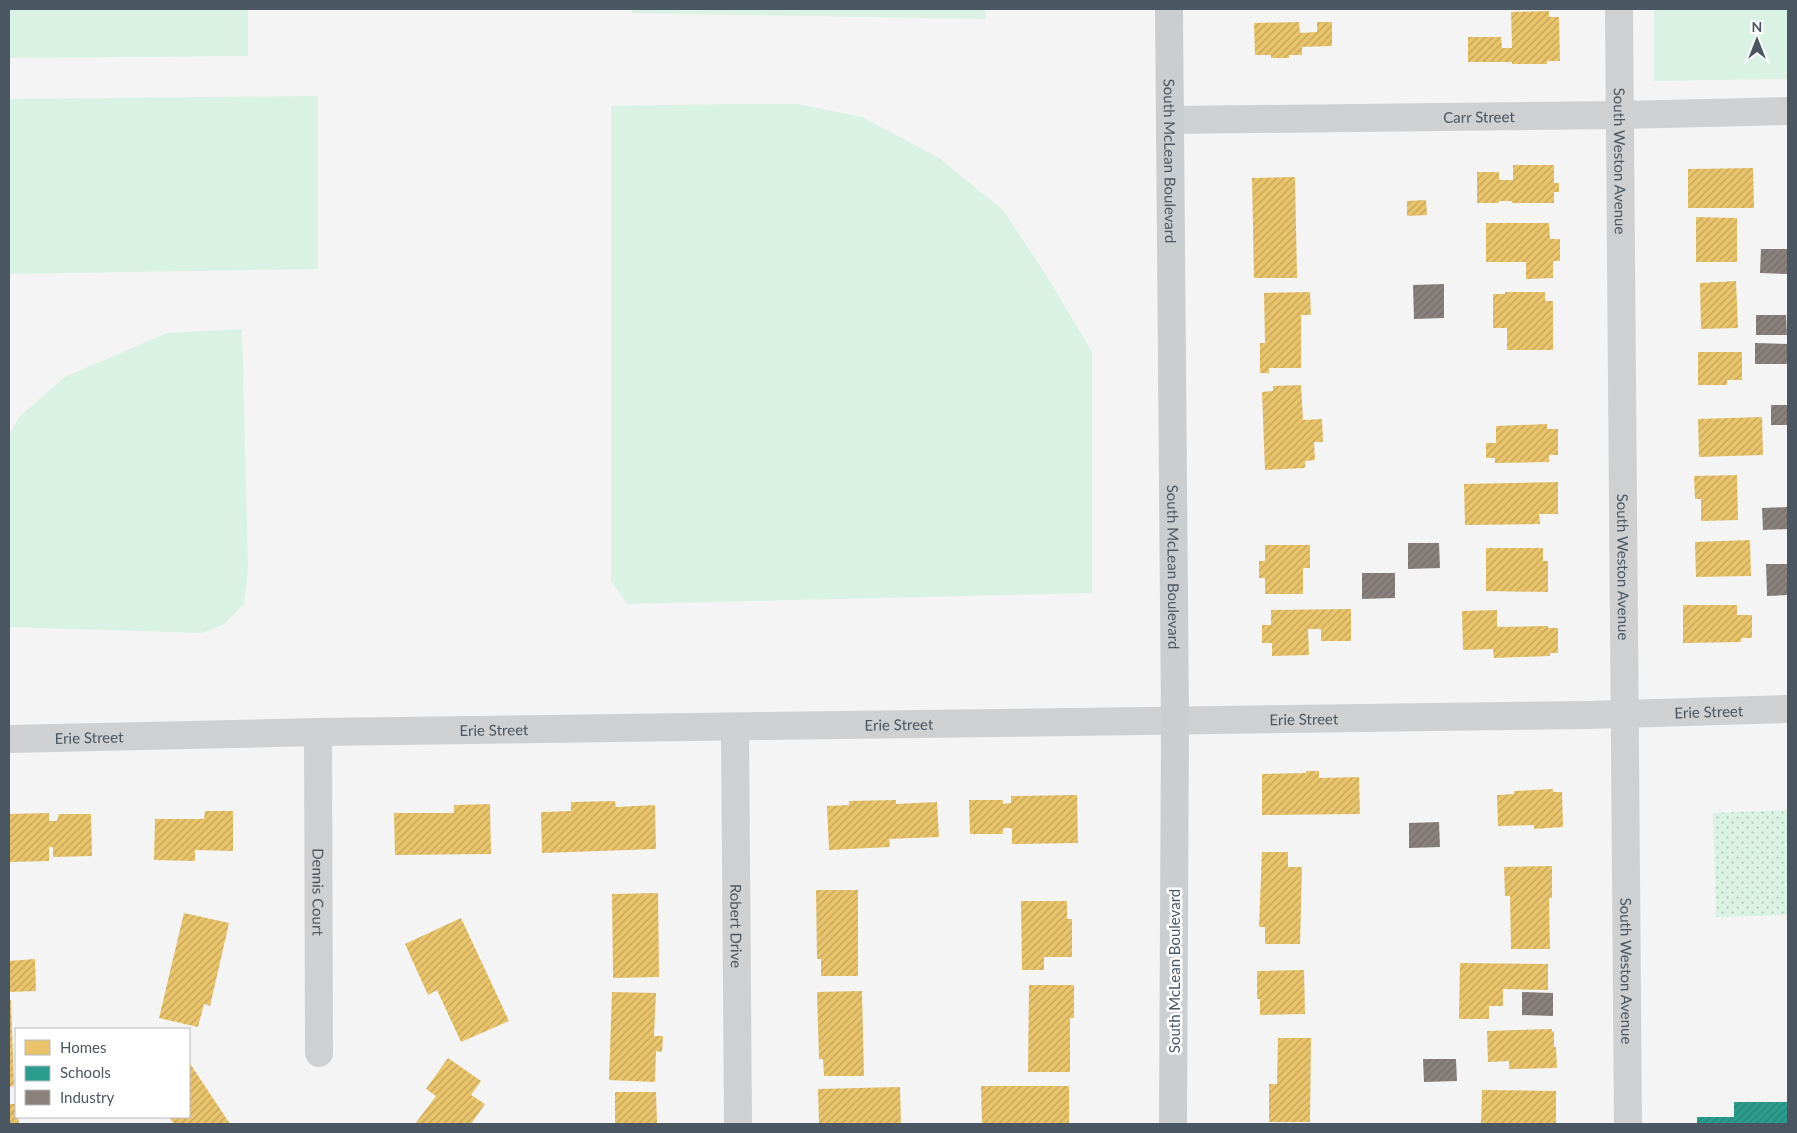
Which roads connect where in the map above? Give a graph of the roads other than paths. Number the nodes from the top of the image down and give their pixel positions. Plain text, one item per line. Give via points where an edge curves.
1 (1169, 9) edge
2 (1619, 9) edge
3 (1788, 111) edge
4 (1620, 115) junction
5 (1170, 120) junction
6 (1788, 709) edge
7 (1625, 714) junction
8 (1175, 720) junction
9 (735, 727) junction
10 (318, 732) junction
11 (9, 739) edge
12 (319, 1053) dead end
13 (738, 1124) edge
14 (1173, 1124) edge
15 (1628, 1124) edge

1 - 5 main road, South McLean Boulevard
2 - 4 street, South Weston Avenue
3 - 4 street, Carr Street
4 - 5 street, Carr Street
4 - 7 street, South Weston Avenue
5 - 8 main road, South McLean Boulevard
6 - 7 street, Erie Street
7 - 8 street, Erie Street
7 - 15 street, South Weston Avenue
8 - 9 street, Erie Street
8 - 14 main road, South McLean Boulevard
9 - 10 street, Erie Street
9 - 13 street, Robert Drive
10 - 11 street, Erie Street
10 - 12 street, Dennis Court

